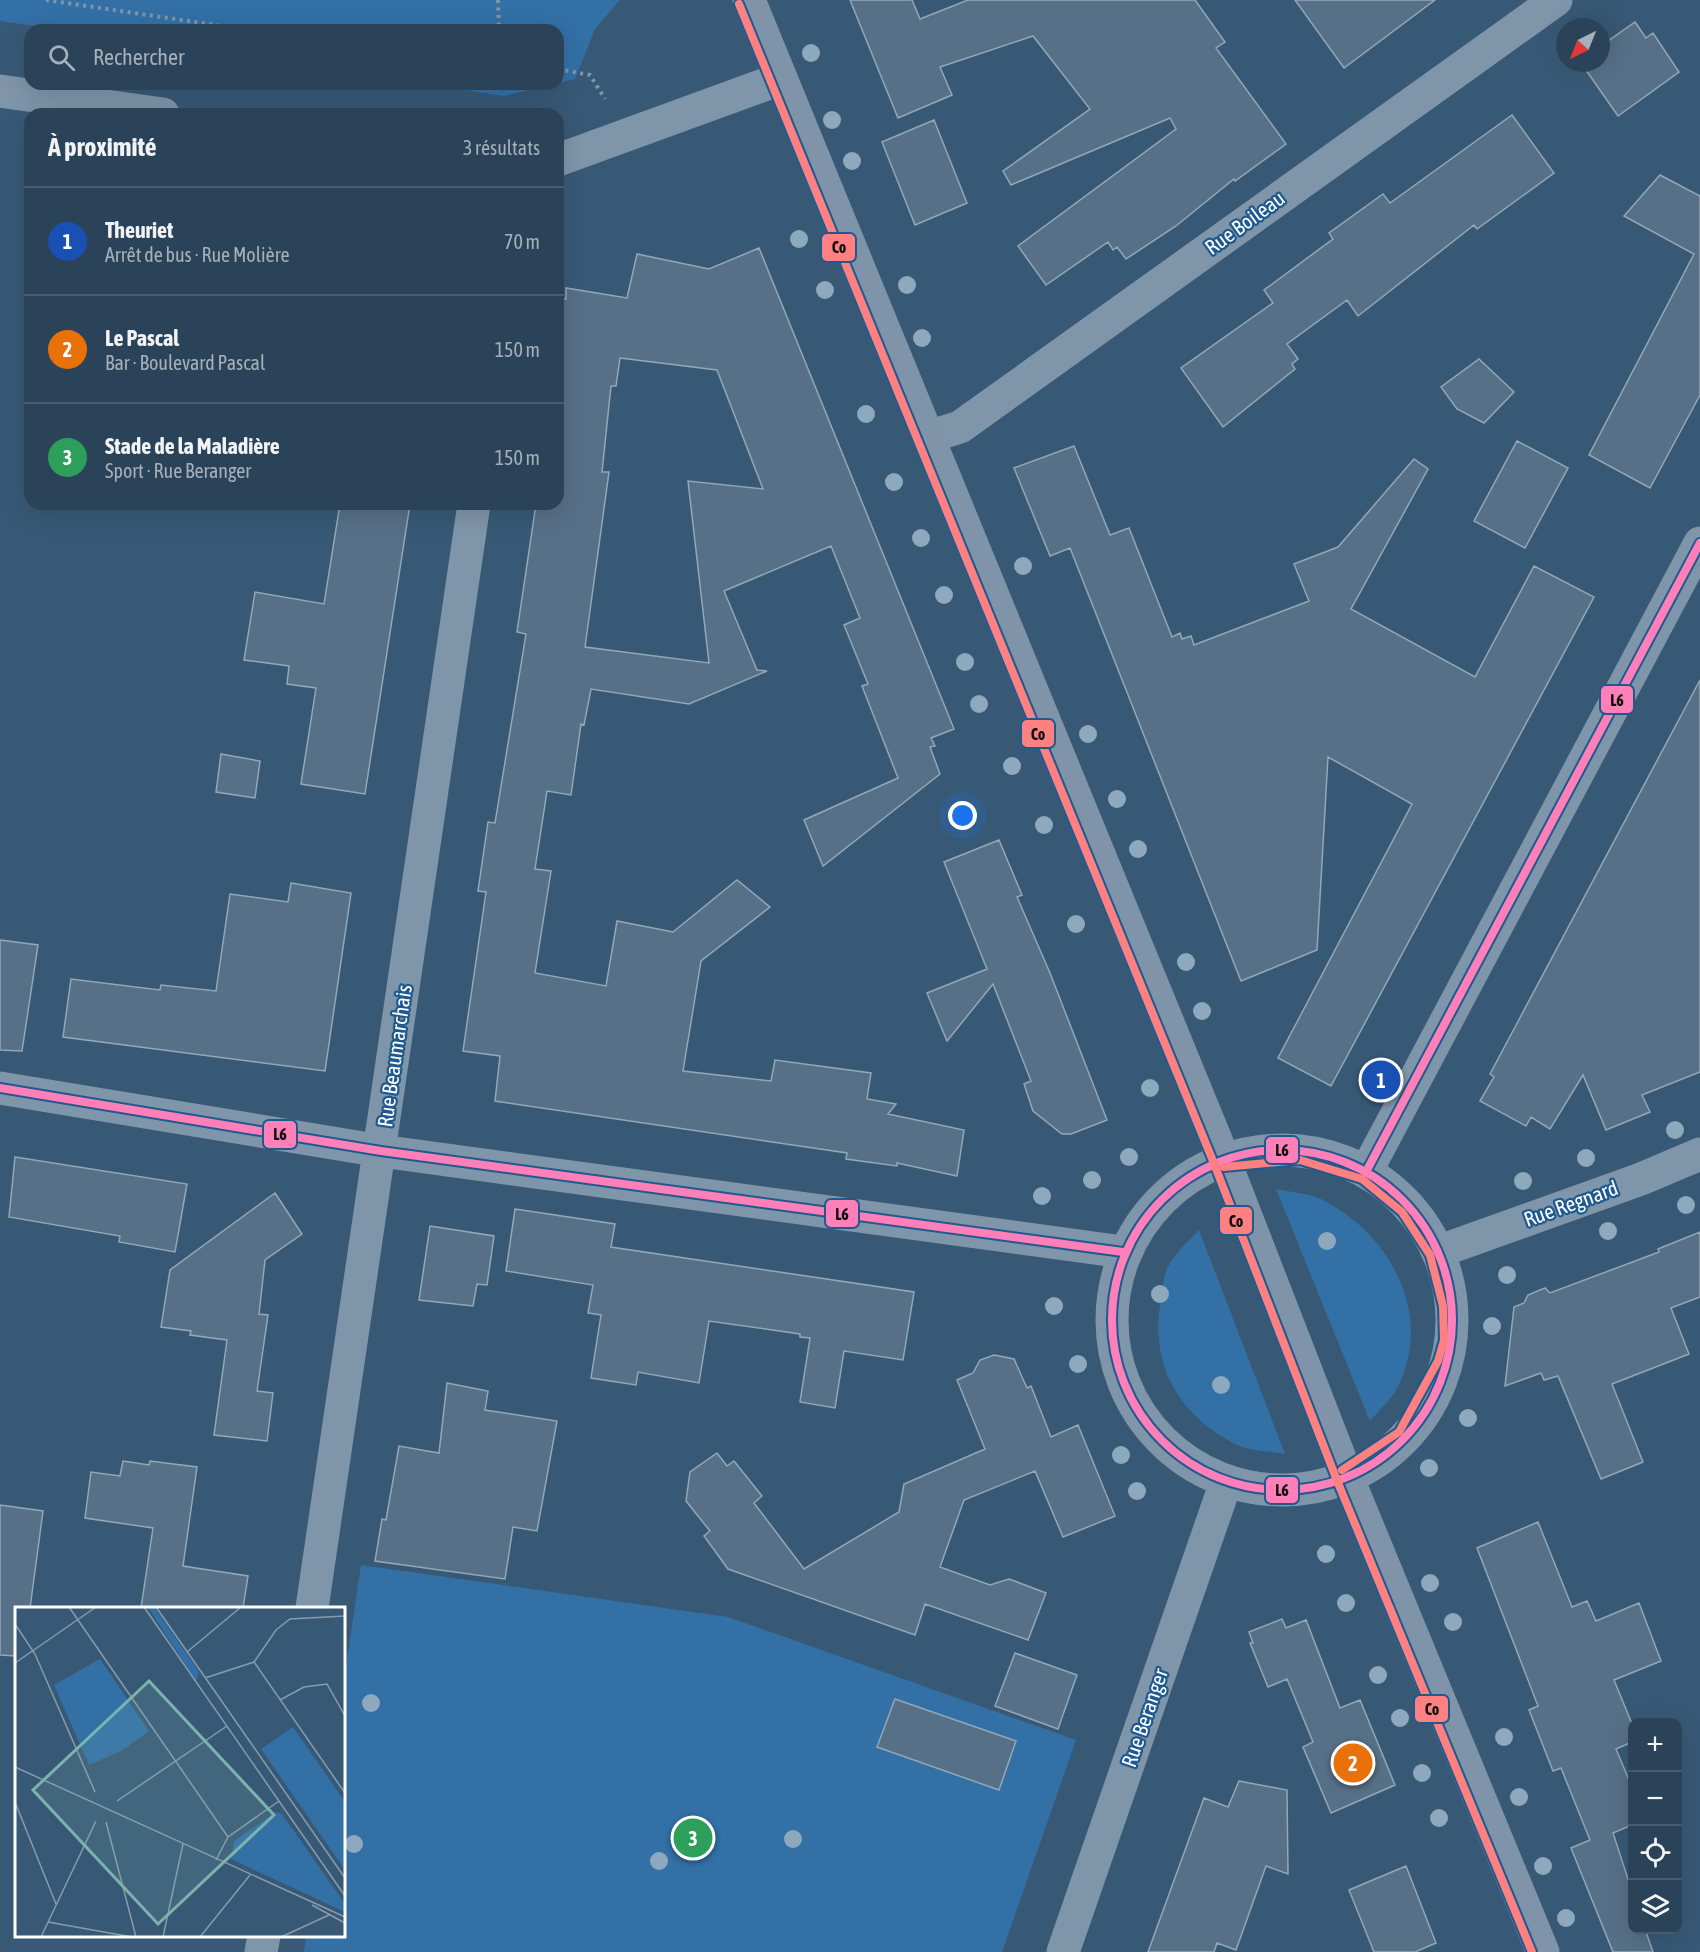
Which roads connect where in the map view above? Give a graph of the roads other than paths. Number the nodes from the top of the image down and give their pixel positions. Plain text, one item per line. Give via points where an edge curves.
1 (749, 0) edge
2 (1556, 0) edge
3 (780, 79) junction
4 (0, 91) edge
5 (120, 108) edge
6 (564, 159) edge
7 (928, 437) junction
8 (473, 510) edge
9 (1700, 543) edge
10 (0, 1088) edge
11 (381, 1150) junction
12 (1700, 1154) edge
13 (1223, 1157) junction
14 (1367, 1170) junction
15 (1440, 1251) junction
16 (1123, 1252) junction
17 (1348, 1479) junction
18 (1226, 1482) junction
19 (312, 1607) edge
20 (264, 1937) edge
21 (261, 1952) edge
22 (1063, 1952) edge
23 (1543, 1952) edge

1 - 3 main road
2 - 7 street, Rue Boileau via 960,427
3 - 6 street via 625,133
3 - 7 main road
4 - 5 street
7 - 13 main road
8 - 11 street, Rue Beaumarchais
9 - 14 street
10 - 11 street
11 - 16 street
11 - 19 street, Rue Beaumarchais
12 - 15 street, Rue Regnard
13 - 14 street via 1301,1149
13 - 16 street via 1159,1198
13 - 17 main road
14 - 15 street via 1410,1205
15 - 17 street via 1453,1304 1455,1341 1448,1365 1407,1438
16 - 18 street via 1110,1328 1128,1398 1174,1454
17 - 18 street via 1277,1492
17 - 23 main road
18 - 22 street, Rue Beranger
20 - 21 street

